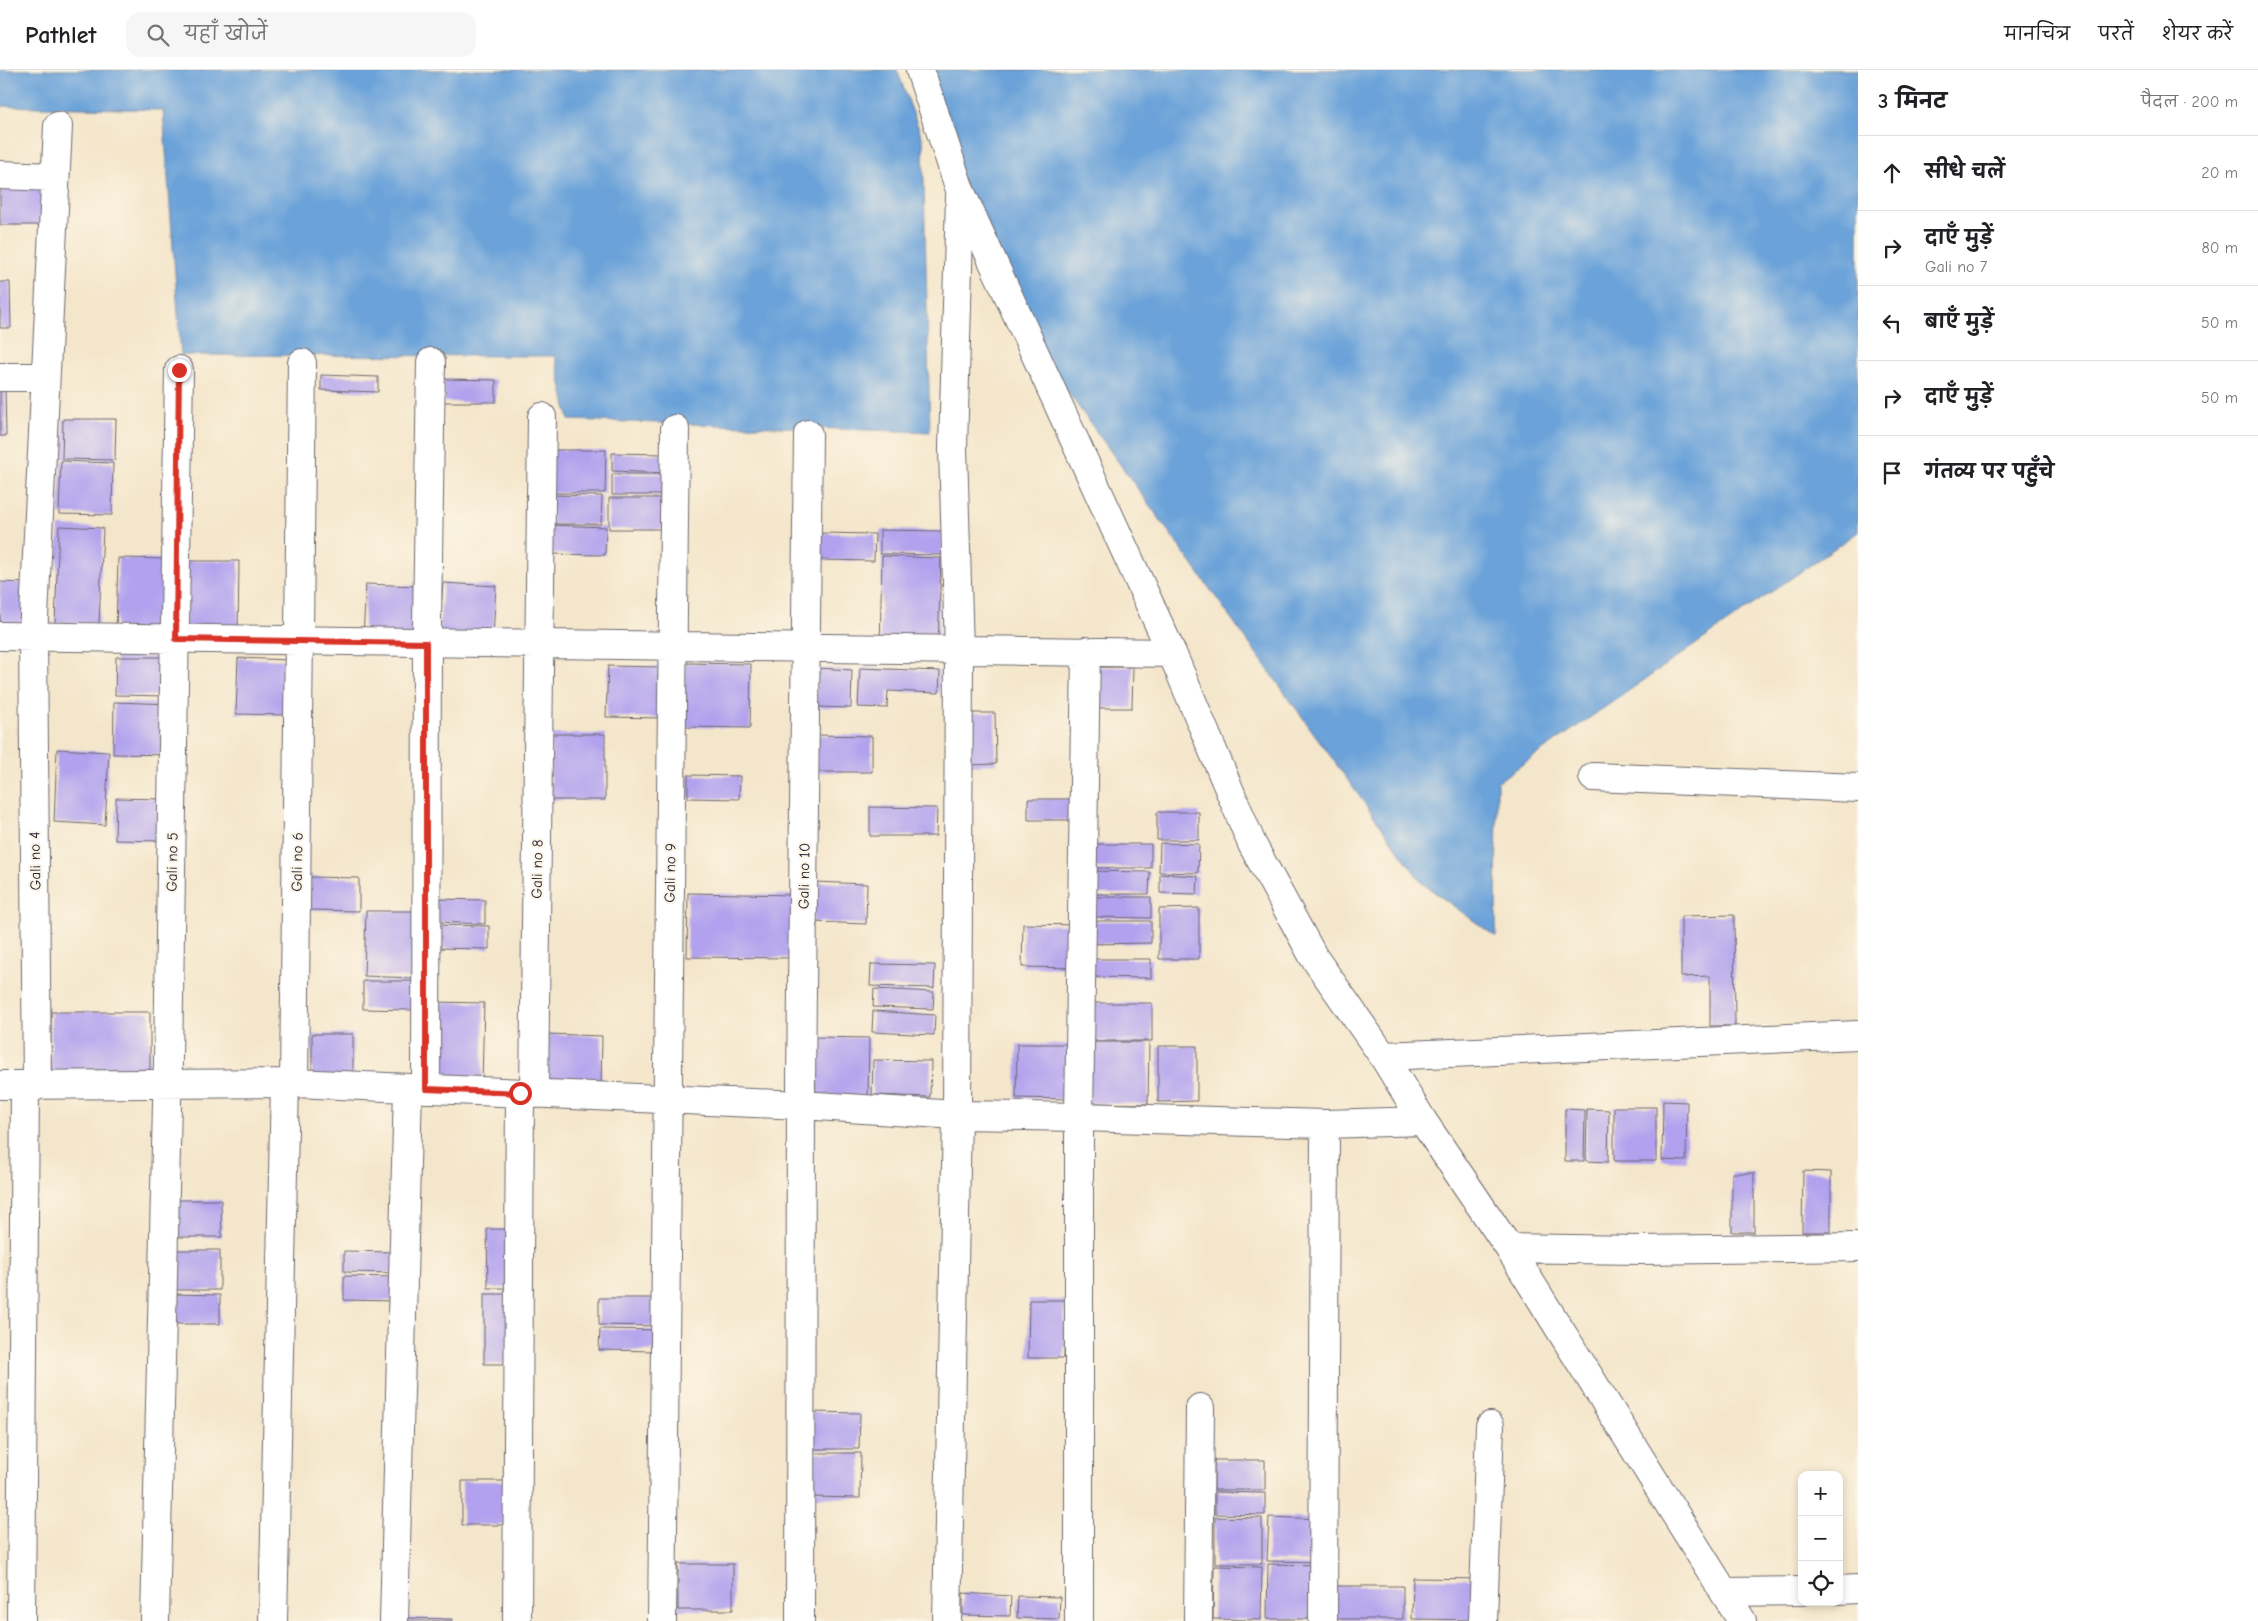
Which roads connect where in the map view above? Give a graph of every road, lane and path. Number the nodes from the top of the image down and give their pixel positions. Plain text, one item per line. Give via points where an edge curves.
1 (920, 70) edge
2 (58, 126) dead end
3 (0, 176) edge
4 (55, 177) junction
5 (960, 190) junction
6 (431, 362) dead end
7 (302, 363) dead end
8 (179, 370) dead end
9 (0, 377) edge
10 (45, 377) junction
11 (542, 417) dead end
12 (675, 429) dead end
13 (808, 434) dead end
14 (0, 636) edge
15 (33, 637) junction
16 (176, 639) junction
17 (299, 641) junction
18 (426, 643) junction
19 (539, 644) junction
20 (673, 646) junction
21 (806, 648) junction
22 (959, 650) junction
23 (1086, 652) junction
24 (1172, 653) junction
25 (1593, 777) dead end
26 (1858, 788) edge
27 (1858, 1035) edge
28 (1383, 1056) junction
29 (290, 1083) junction
30 (168, 1084) junction
31 (21, 1085) edge
32 (417, 1089) junction
33 (527, 1093) junction
34 (668, 1099) junction
35 (802, 1105) junction
36 (957, 1115) junction
37 (1079, 1117) junction
38 (1422, 1121) junction
39 (1325, 1124) junction
40 (1858, 1247) edge
41 (1509, 1248) junction
42 (1200, 1408) dead end
43 (1490, 1426) dead end
44 (1858, 1589) edge
45 (1798, 1590) edge
46 (1843, 1590) edge
47 (1724, 1592) junction
48 (21, 1621) edge
49 (155, 1621) edge
50 (274, 1621) edge
51 (394, 1621) edge
52 (517, 1621) edge
53 (662, 1621) edge
54 (800, 1621) edge
55 (947, 1621) edge
56 (1079, 1621) edge
57 (1198, 1621) edge
58 (1323, 1621) edge
59 (1483, 1621) edge
60 (1742, 1621) edge

1 - 5 street
2 - 4 street, Gali no 4
3 - 4 street
4 - 10 street, Gali no 4
5 - 22 street via 954,449
5 - 24 street
6 - 18 street
7 - 17 street, Gali no 6
8 - 16 street, Gali no 5
9 - 10 street
10 - 15 street, Gali no 4
11 - 19 street, Gali no 8
12 - 20 street, Gali no 9
13 - 21 street, Gali no 10
14 - 15 street
15 - 16 street
15 - 31 street, Gali no 4
16 - 17 street
16 - 30 street, Gali no 5
17 - 18 street
17 - 29 street, Gali no 6
18 - 19 street
18 - 32 street
19 - 20 street
19 - 33 street, Gali no 8
20 - 21 street
20 - 34 street, Gali no 9
21 - 22 street
21 - 35 street, Gali no 10
22 - 23 street
22 - 36 street
23 - 24 street
23 - 37 street
24 - 28 street via 1252,844 1313,956
25 - 26 street
27 - 28 street
28 - 38 street
29 - 30 street
29 - 32 street
29 - 50 street, Gali no 6
30 - 31 street
30 - 49 street, Gali no 5
31 - 48 street, Gali no 4
32 - 33 street
32 - 51 street
33 - 34 street
33 - 52 street, Gali no 8
34 - 35 street
34 - 53 street, Gali no 9
35 - 36 street
35 - 54 street, Gali no 10
36 - 37 street
36 - 55 street
37 - 39 street
37 - 56 street
38 - 39 street
38 - 41 street
39 - 58 street
40 - 41 street
41 - 47 street
42 - 57 street
43 - 59 street
44 - 46 street
45 - 47 street
47 - 60 street

